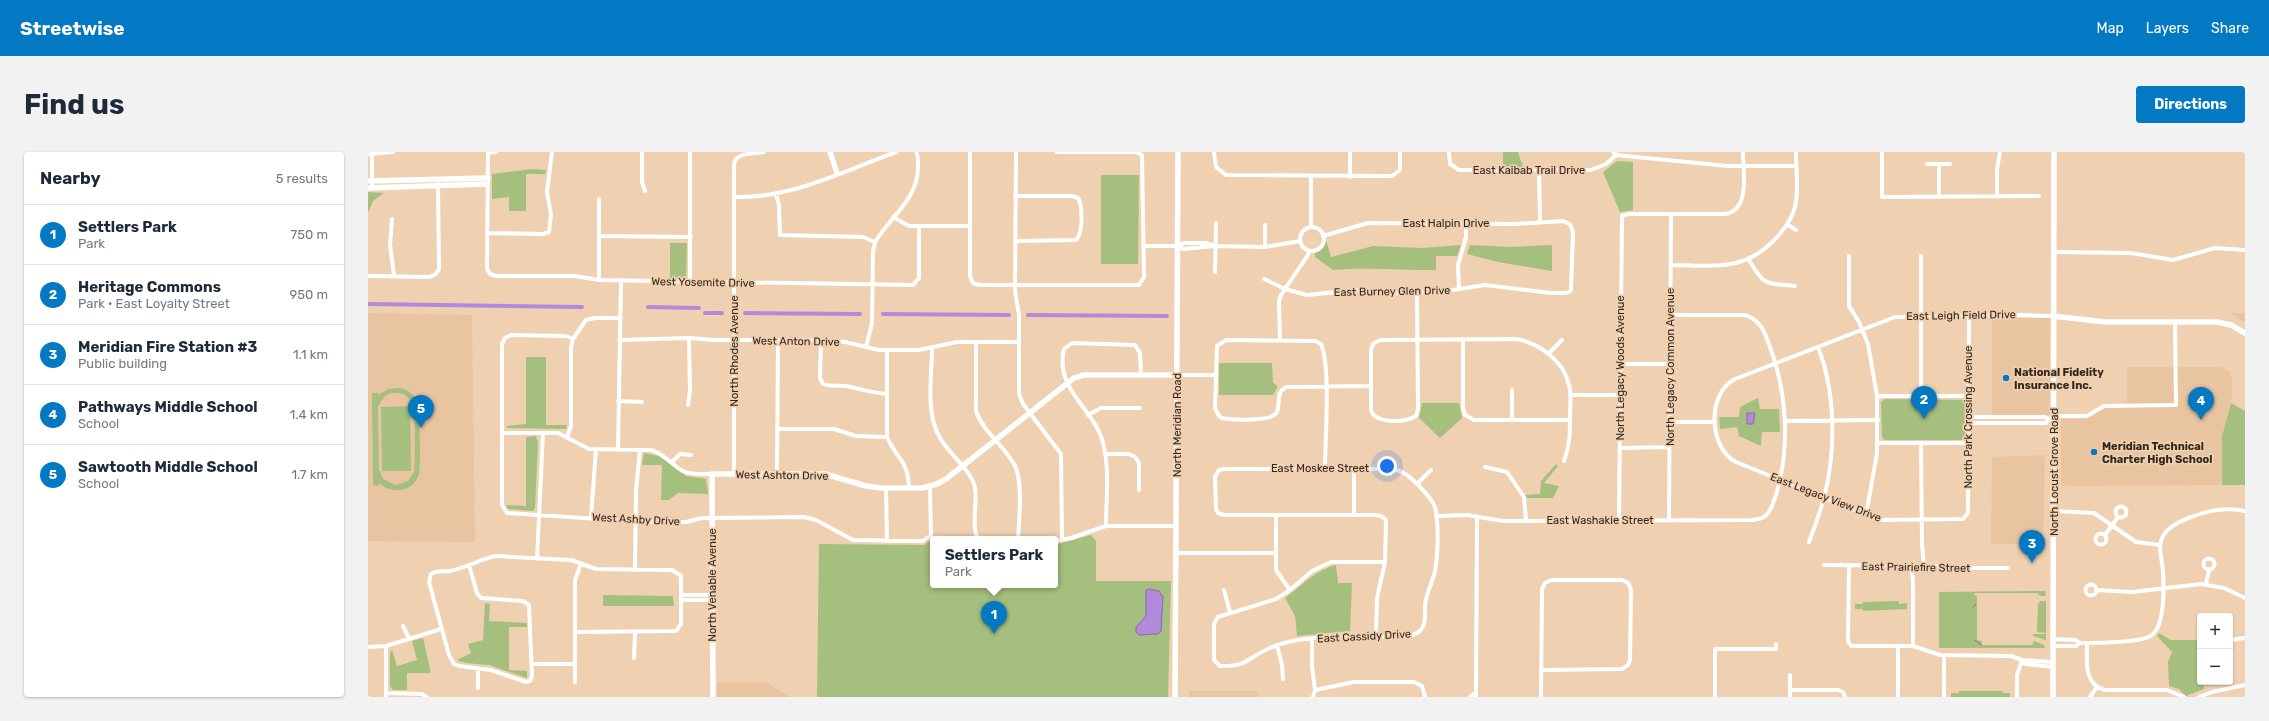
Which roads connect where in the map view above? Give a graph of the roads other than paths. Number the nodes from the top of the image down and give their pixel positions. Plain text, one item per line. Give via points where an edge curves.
1 (393, 152) edge
2 (488, 152) edge
3 (496, 152) edge
4 (552, 152) edge
5 (642, 152) edge
6 (690, 152) edge
7 (764, 152) edge
8 (830, 152) edge
9 (896, 152) edge
10 (916, 152) edge
11 (970, 152) edge
12 (1016, 152) edge
13 (1057, 152) edge
14 (1178, 152) edge
15 (1214, 152) edge
16 (1350, 152) edge
17 (1400, 152) edge
18 (1449, 152) edge
19 (1743, 152) edge
20 (1796, 152) edge
21 (1882, 152) edge
22 (2000, 152) edge
23 (2054, 152) edge
24 (1615, 153) edge
25 (370, 154) edge
26 (1927, 164) dead end
27 (1939, 164) junction
28 (1950, 164) dead end
29 (1743, 166) junction
30 (1796, 166) junction
31 (1539, 171) junction
32 (837, 173) junction
33 (1311, 177) junction
34 (1350, 177) junction
35 (488, 178) junction
36 (438, 181) junction
37 (487, 184) junction
38 (370, 185) edge
39 (645, 191) dead end
40 (776, 194) junction
41 (1015, 196) junction
42 (1939, 196) junction
43 (1997, 196) junction
44 (2039, 196) dead end
45 (734, 197) junction
46 (599, 199) dead end
47 (1670, 214) junction
48 (893, 217) junction
49 (392, 219) dead end
50 (1540, 221) junction
51 (1466, 222) junction
52 (1216, 223) dead end
53 (1265, 225) dead end
54 (1788, 225) junction
55 (919, 226) junction
56 (970, 226) junction
57 (1311, 227) junction
58 (1796, 230) dead end
59 (487, 233) junction
60 (599, 236) junction
61 (1323, 236) junction
62 (691, 237) junction
63 (1015, 241) junction
64 (1300, 241) junction
65 (875, 242) junction
66 (1144, 246) junction
67 (1179, 246) junction
68 (1215, 246) junction
69 (1265, 247) junction
70 (2245, 250) edge
71 (1309, 251) junction
72 (2054, 252) junction
73 (1849, 256) dead end
74 (1921, 256) dead end
75 (1749, 260) junction
76 (1670, 265) junction
77 (1215, 272) dead end
78 (368, 276) edge
79 (394, 276) junction
80 (1264, 279) dead end
81 (599, 280) junction
82 (621, 280) junction
83 (690, 281) junction
84 (734, 281) junction
85 (872, 285) junction
86 (1015, 286) junction
87 (1795, 286) dead end
88 (1285, 289) junction
89 (1460, 289) junction
90 (1571, 290) joint
91 (1417, 293) junction
92 (1670, 315) junction
93 (1922, 315) junction
94 (1969, 315) junction
95 (2053, 316) junction
96 (621, 318) junction
97 (2175, 322) junction
98 (1862, 329) junction
99 (2245, 332) edge
100 (690, 338) junction
101 (573, 339) junction
102 (1418, 339) junction
103 (1463, 339) junction
104 (620, 340) junction
105 (734, 340) junction
106 (778, 340) junction
107 (821, 340) junction
108 (1280, 340) junction
109 (1562, 340) dead end
110 (976, 342) junction
111 (1019, 342) junction
112 (866, 347) junction
113 (1818, 347) junction
114 (932, 348) junction
115 (887, 350) junction
116 (1548, 354) junction
117 (1620, 364) junction
118 (1670, 364) junction
119 (1776, 364) junction
120 (1141, 375) junction
121 (1177, 375) junction
122 (1216, 375) junction
123 (1067, 383) junction
124 (1371, 386) junction
125 (1325, 387) junction
126 (1512, 390) dead end
127 (887, 394) junction
128 (1570, 395) junction
129 (1620, 395) junction
130 (1877, 396) junction
131 (1921, 396) junction
132 (1969, 396) junction
133 (618, 401) junction
134 (642, 402) dead end
135 (688, 405) dead end
136 (1140, 408) dead end
137 (1030, 412) junction
138 (1088, 415) junction
139 (1969, 417) junction
140 (2051, 419) junction
141 (1512, 420) junction
142 (1570, 420) junction
143 (1878, 420) junction
144 (1785, 421) junction
145 (1832, 421) junction
146 (1670, 422) junction
147 (1715, 422) junction
148 (1969, 423) junction
149 (778, 429) junction
150 (502, 433) junction
151 (543, 433) junction
152 (567, 437) junction
153 (887, 437) junction
154 (996, 440) junction
155 (1878, 443) junction
156 (1921, 443) junction
157 (1968, 443) junction
158 (1620, 448) junction
159 (1670, 448) junction
160 (596, 449) junction
161 (618, 450) junction
162 (640, 450) junction
163 (1106, 454) junction
164 (691, 455) dead end
165 (1564, 461) dead end
166 (672, 462) junction
167 (962, 467) junction
168 (1485, 467) dead end
169 (1325, 468) junction
170 (1354, 468) junction
171 (1431, 470) dead end
172 (712, 474) junction
173 (734, 474) junction
174 (777, 474) junction
175 (1780, 480) junction
176 (1417, 484) junction
177 (930, 486) junction
178 (886, 488) junction
179 (909, 488) junction
180 (1139, 490) dead end
181 (1824, 498) junction
182 (2054, 511) junction
183 (2245, 511) edge
184 (538, 515) junction
185 (1276, 515) junction
186 (1354, 515) junction
187 (1866, 515) junction
188 (1436, 516) junction
189 (591, 517) junction
190 (712, 517) junction
191 (1477, 517) junction
192 (2118, 517) dead end
193 (1965, 518) joint
194 (1526, 520) junction
195 (1619, 520) junction
196 (1669, 520) junction
197 (1922, 520) junction
198 (635, 522) junction
199 (2112, 525) junction
200 (1106, 526) junction
201 (1176, 526) junction
202 (2105, 535) dead end
203 (977, 536) edge
204 (1018, 536) edge
205 (1062, 540) junction
206 (886, 541) junction
207 (1058, 541) edge
208 (1809, 542) dead end
209 (2160, 545) junction
210 (1176, 553) junction
211 (1276, 554) junction
212 (537, 559) junction
213 (1385, 562) junction
214 (469, 564) junction
215 (581, 564) junction
216 (1824, 565) dead end
217 (1848, 566) junction
218 (1911, 566) junction
219 (1924, 566) junction
220 (2008, 568) dead end
221 (635, 570) junction
222 (2209, 570) dead end
223 (2206, 584) junction
224 (2162, 588) junction
225 (1224, 590) dead end
226 (1290, 590) junction
227 (2096, 590) dead end
228 (681, 597) junction
229 (712, 598) junction
230 (2245, 598) edge
231 (1230, 612) junction
232 (403, 626) dead end
233 (441, 629) junction
234 (1421, 629) joint
235 (575, 632) junction
236 (635, 632) junction
237 (1376, 635) junction
238 (409, 638) junction
239 (1312, 638) junction
240 (2245, 638) edge
241 (2053, 639) junction
242 (2233, 640) edge
243 (2080, 643) junction
244 (2087, 643) junction
245 (1776, 644) dead end
246 (1277, 645) junction
247 (386, 646) junction
248 (1898, 646) junction
249 (1914, 646) junction
250 (2053, 646) junction
251 (368, 647) edge
252 (1944, 655) junction
253 (634, 658) dead end
254 (2022, 660) junction
255 (532, 664) junction
256 (575, 664) junction
257 (2053, 665) junction
258 (478, 668) junction
259 (1542, 670) junction
260 (1790, 675) dead end
261 (1282, 678) dead end
262 (575, 682) dead end
263 (2245, 685) edge
264 (2097, 687) junction
265 (478, 688) dead end
266 (1315, 690) junction
267 (1790, 690) junction
268 (386, 695) edge
269 (1475, 695) edge
270 (427, 697) edge
271 (713, 697) edge
272 (1175, 697) edge
273 (1313, 697) edge
274 (1424, 697) edge
275 (1470, 697) edge
276 (1541, 697) edge
277 (1715, 697) edge
278 (1790, 697) edge
279 (1845, 697) edge
280 (1898, 697) edge
281 (1944, 697) edge
282 (2017, 697) edge
283 (2053, 697) edge
284 (2090, 697) edge
285 (2184, 697) edge
286 (2199, 697) edge

1 - 25 street
2 - 3 street
2 - 35 street
4 - 59 street via 547,192 551,214 549,232
5 - 39 street via 642,182
6 - 62 street
7 - 45 street, North Rhodes Avenue via 737,157 734,164
8 - 32 street
9 - 32 street
10 - 48 street via 918,158 914,192
11 - 56 street
12 - 41 street
13 - 66 street via 1136,152 1142,155
14 - 67 street, North Meridian Road
15 - 33 street via 1216,167 1220,172 1232,177
16 - 34 street
17 - 34 street via 1400,170 1392,176
18 - 31 street, East Kaibab Trail Drive via 1450,164 1459,170
19 - 29 street
20 - 30 street
21 - 42 street via 1882,197
22 - 43 street
23 - 72 street, North Locust Grove Road
24 - 29 street, East Kaibab Trail Drive
24 - 31 street, East Kaibab Trail Drive via 1606,164 1591,170
25 - 38 street
26 - 27 street
27 - 28 street
27 - 42 street
29 - 30 street, East Kaibab Trail Drive
29 - 47 street via 1743,196 1737,209 1724,214
30 - 54 street via 1796,206
31 - 50 street
32 - 40 street
33 - 34 street
33 - 57 street
35 - 36 street
35 - 37 street
36 - 37 street
36 - 38 street
36 - 79 street via 439,269 430,277
37 - 59 street
40 - 45 street
40 - 65 street via 780,235 863,237
41 - 63 street
41 - 63 street via 1072,196 1078,198 1080,204 1078,238 1072,241
42 - 43 street
43 - 44 street
45 - 84 street, North Rhodes Avenue
46 - 60 street
47 - 76 street, North Legacy Common Avenue
47 - 117 street, North Legacy Woods Avenue via 1622,216
48 - 55 street via 902,224
48 - 65 street
49 - 79 street via 390,250
50 - 51 street, East Halpin Drive via 1514,224
50 - 90 street, East Halpin Drive via 1563,221 1570,224 1573,232
51 - 61 street, East Halpin Drive via 1368,223
51 - 89 street via 1465,243 1458,265
52 - 68 street
53 - 69 street
54 - 58 street
54 - 75 street via 1762,252
55 - 56 street
55 - 85 street, West Yosemite Drive via 917,283
56 - 86 street via 970,276 973,283
57 - 61 street via 1319,230
57 - 64 street via 1301,233
59 - 81 street, West Yosemite Drive via 487,269 490,274 575,276
60 - 62 street
60 - 81 street
61 - 71 street via 1323,243 1319,248
62 - 83 street
63 - 86 street
64 - 69 street
64 - 71 street
65 - 85 street
66 - 67 street
66 - 86 street via 1144,277 1142,283 1136,287
67 - 68 street via 1183,243 1206,243
67 - 121 street, North Meridian Road
68 - 69 street
68 - 77 street
70 - 72 street via 2215,248 2173,260 2131,253
71 - 88 street
72 - 95 street, North Locust Grove Road
73 - 98 street via 1849,306
74 - 93 street
75 - 76 street via 1727,265
75 - 87 street via 1764,282
76 - 92 street, North Legacy Common Avenue
78 - 79 street
80 - 88 street, East Burney Glen Drive
81 - 82 street, West Yosemite Drive
82 - 83 street, West Yosemite Drive
82 - 96 street
83 - 84 street, West Yosemite Drive
84 - 85 street, West Yosemite Drive
84 - 105 street, North Rhodes Avenue
85 - 112 street via 872,323
86 - 111 street
88 - 91 street, East Burney Glen Drive via 1307,295 1356,290
88 - 108 street via 1279,301
89 - 90 street, East Burney Glen Drive via 1485,285 1551,293 1567,293
89 - 91 street, East Burney Glen Drive
91 - 102 street
92 - 118 street, North Legacy Common Avenue
92 - 119 street via 1751,316 1762,327
93 - 94 street, East Leigh Field Drive
93 - 98 street, East Leigh Field Drive via 1895,317
93 - 131 street
94 - 95 street, East Leigh Field Drive
94 - 132 street, North Park Crossing Avenue
95 - 97 street, East Leigh Field Drive via 2105,322
95 - 140 street, North Locust Grove Road
96 - 101 street via 586,320
96 - 104 street
97 - 99 street, East Leigh Field Drive via 2224,323
97 - 140 street via 2176,405 2104,406 2087,416
98 - 113 street, East Leigh Field Drive
98 - 130 street via 1868,344
100 - 104 street, West Anton Drive
100 - 105 street, West Anton Drive
100 - 135 street
101 - 150 street via 566,336 505,338 502,344
101 - 152 street via 571,426
102 - 103 street
102 - 124 street via 1381,340 1374,343 1371,349
102 - 124 street via 1416,416 1407,420 1380,420 1374,416 1371,410
103 - 116 street via 1529,341
103 - 141 street via 1465,415 1474,420
104 - 133 street
105 - 106 street, West Anton Drive
105 - 173 street, North Rhodes Avenue
106 - 107 street, West Anton Drive
106 - 149 street
107 - 112 street, West Anton Drive
107 - 127 street via 820,378 823,384
108 - 122 street via 1226,340 1219,343 1216,349
108 - 125 street via 1315,341 1321,344 1324,351
109 - 116 street
110 - 111 street, West Anton Drive
110 - 114 street, West Anton Drive via 952,342
110 - 154 street via 976,411
111 - 137 street via 1019,394
112 - 115 street, West Anton Drive
113 - 119 street, East Leigh Field Drive
113 - 145 street via 1823,360
114 - 115 street, West Anton Drive
114 - 167 street via 934,423 942,442
115 - 127 street
116 - 128 street via 1559,364 1566,376
117 - 118 street
117 - 129 street, North Legacy Woods Avenue
118 - 146 street, North Legacy Common Avenue
119 - 144 street
119 - 147 street, East Leigh Field Drive via 1735,379 1726,385 1717,401
120 - 121 street, West Ashton Drive
120 - 123 street, West Ashton Drive via 1084,375
120 - 123 street via 1138,347 1132,344 1072,343 1066,346 1063,353 1063,372
121 - 122 street
121 - 201 street, North Meridian Road
122 - 125 street via 1216,408 1219,416 1227,419 1268,419 1277,412 1278,396 1286,387
123 - 137 street, West Ashton Drive
123 - 138 street
124 - 125 street
125 - 169 street
126 - 141 street
127 - 153 street
128 - 129 street
128 - 142 street
129 - 158 street, North Legacy Woods Avenue
130 - 131 street
130 - 143 street
131 - 132 street
132 - 139 street, North Park Crossing Avenue
133 - 134 street
133 - 161 street
136 - 138 street via 1101,408
137 - 154 street, West Ashton Drive
137 - 205 street via 1061,454
138 - 163 street via 1100,434
139 - 140 street
139 - 148 street, North Park Crossing Avenue
140 - 148 street via 2046,423
140 - 182 street, North Locust Grove Road
141 - 142 street
142 - 165 street via 1570,445
143 - 145 street
143 - 155 street
144 - 145 street
144 - 175 street
145 - 181 street
146 - 147 street
146 - 159 street, North Legacy Common Avenue
147 - 175 street, East Legacy View Drive via 1719,444 1726,456
148 - 157 street, North Park Crossing Avenue
149 - 153 street via 834,429 856,436
149 - 174 street
150 - 151 street, West Ashton Drive
150 - 184 street, West Ashby Drive via 502,505 510,514
151 - 152 street, West Ashton Drive via 558,433
151 - 184 street
152 - 160 street, West Ashton Drive via 589,449
153 - 179 street via 905,464
154 - 167 street, West Ashton Drive
154 - 204 street via 1018,472
155 - 156 street
155 - 187 street via 1873,490
156 - 157 street
156 - 197 street
157 - 193 street, North Park Crossing Avenue via 1968,512
158 - 159 street
158 - 195 street, North Legacy Woods Avenue
159 - 196 street, North Legacy Common Avenue
160 - 161 street, West Ashton Drive
160 - 189 street
161 - 162 street, West Ashton Drive
162 - 166 street, West Ashton Drive via 655,451
162 - 198 street
163 - 180 street via 1129,454 1136,457 1139,463
163 - 200 street
164 - 166 street via 680,454
166 - 172 street, West Ashton Drive via 689,473
167 - 177 street, West Ashton Drive via 946,479
167 - 203 street via 975,488
168 - 194 street via 1507,472 1524,497
169 - 170 street, East Moskee Street
169 - 185 street, East Moskee Street via 1219,470 1215,477 1218,513
170 - 176 street, East Moskee Street via 1402,472
170 - 186 street
171 - 176 street
172 - 173 street, West Ashton Drive
172 - 190 street, North Venable Avenue
173 - 174 street, West Ashton Drive
174 - 178 street, West Ashton Drive via 825,474 873,488
175 - 181 street, East Legacy View Drive
175 - 196 street, East Washakie Street via 1770,510 1763,518
176 - 188 street, East Moskee Street via 1430,498
177 - 179 street, West Ashton Drive
177 - 206 street, West Ashby Drive via 929,538 923,541
178 - 179 street, West Ashton Drive
178 - 206 street
181 - 187 street, East Legacy View Drive
181 - 208 street
182 - 199 street via 2089,512 2102,517
182 - 241 street, North Locust Grove Road
183 - 209 street via 2217,510 2200,514 2168,529
184 - 189 street, West Ashby Drive
184 - 212 street
185 - 186 street
185 - 211 street
186 - 213 street via 1381,516 1386,520
187 - 197 street, East Legacy View Drive via 1879,520
188 - 191 street, East Washakie Street
188 - 234 street, East Moskee Street via 1436,564
189 - 198 street, West Ashby Drive
190 - 198 street, West Ashby Drive via 686,522
190 - 206 street, West Ashby Drive via 804,517 816,520 853,540
190 - 229 street, North Venable Avenue
191 - 194 street, East Washakie Street
191 - 269 street
192 - 199 street
193 - 197 street, East Legacy View Drive
194 - 195 street, East Washakie Street
195 - 196 street, East Washakie Street
197 - 219 street
198 - 221 street
199 - 202 street
199 - 209 street via 2136,542
200 - 201 street
200 - 205 street
201 - 210 street, North Meridian Road
205 - 207 street
209 - 224 street
210 - 211 street
210 - 272 street, North Meridian Road
211 - 226 street via 1276,570
212 - 214 street via 496,556
212 - 215 street via 571,560
213 - 226 street via 1331,562 1312,571
213 - 237 street via 1376,598
214 - 233 street via 431,574 429,582
214 - 255 street via 477,593 481,598 523,601 530,605
215 - 221 street via 596,569
215 - 235 street via 575,580
216 - 217 street, East Prairiefire Street
217 - 218 street, East Prairiefire Street
217 - 248 street via 1850,645
218 - 219 street, East Prairiefire Street
218 - 249 street
219 - 220 street, East Prairiefire Street
221 - 228 street via 672,570 679,573
222 - 223 street
223 - 224 street
223 - 230 street via 2224,588
224 - 227 street via 2132,592
224 - 244 street via 2161,620 2156,632 2149,638
225 - 231 street
226 - 231 street via 1276,599
228 - 229 street
228 - 236 street via 679,629 673,632
229 - 271 street, North Venable Avenue
231 - 246 street, East Cassidy Drive via 1218,618 1214,624 1216,664 1244,664
232 - 238 street
233 - 238 street
233 - 258 street via 454,664 464,668
234 - 237 street, East Cassidy Drive via 1410,635
235 - 236 street
235 - 256 street
236 - 253 street
237 - 239 street, East Cassidy Drive
238 - 247 street
239 - 246 street, East Cassidy Drive
239 - 266 street
240 - 242 street
241 - 243 street via 2075,640
241 - 250 street, North Locust Grove Road
243 - 244 street
243 - 250 street via 2076,646
244 - 264 street via 2087,673
245 - 277 street via 1776,649 1715,649
246 - 261 street
247 - 251 street
247 - 268 street
248 - 249 street
248 - 280 street
249 - 252 street
250 - 257 street, North Locust Grove Road
252 - 254 street via 2004,654
252 - 281 street
254 - 257 street
254 - 282 street via 2017,675
255 - 256 street
255 - 258 street via 530,680 523,682
256 - 262 street
257 - 283 street, North Locust Grove Road
258 - 265 street
259 - 259 street via 1544,583 1567,580 1622,580 1628,583 1631,589 1628,666 1622,669
259 - 276 street
260 - 267 street
263 - 286 street
264 - 284 street
264 - 285 street via 2105,690 2172,691
266 - 273 street
266 - 274 street via 1354,682 1418,684 1424,691
267 - 278 street
267 - 279 street via 1838,690 1843,692
268 - 270 street via 422,694
269 - 275 street

